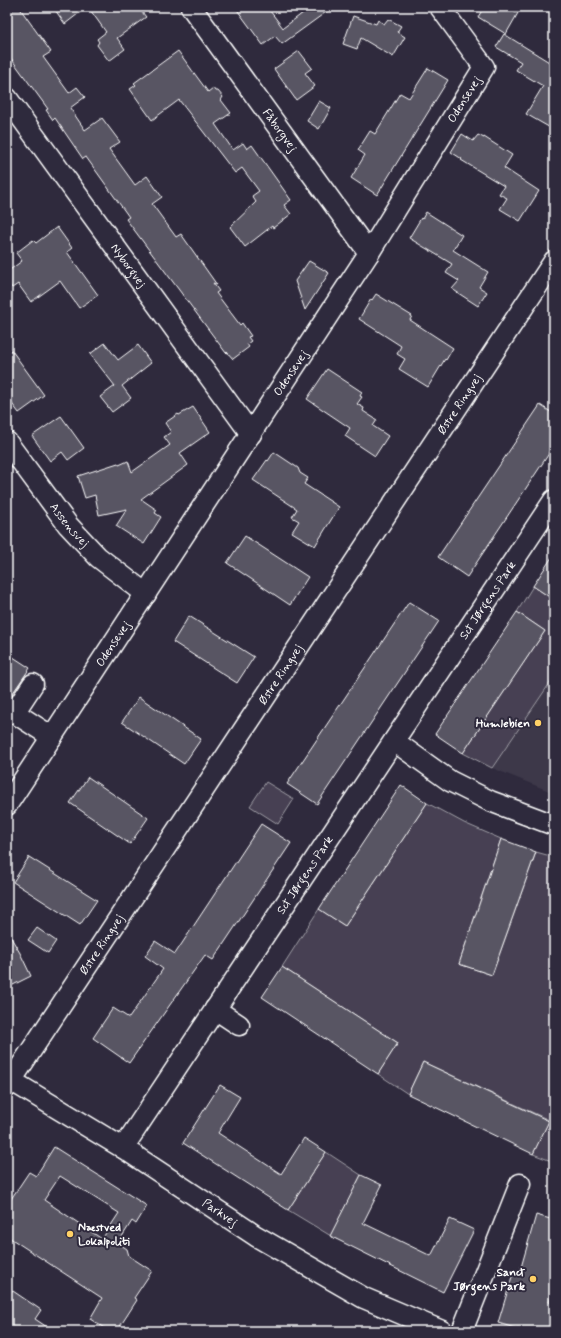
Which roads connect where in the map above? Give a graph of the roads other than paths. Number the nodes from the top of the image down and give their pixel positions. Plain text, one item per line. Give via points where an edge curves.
1 (191, 7) edge
2 (440, 7) edge
3 (7, 98) edge
4 (369, 253) junction
5 (554, 261) edge
6 (251, 434) junction
7 (7, 442) edge
8 (554, 500) edge
9 (146, 594) junction
10 (34, 684) dead end
11 (11, 710) edge
12 (52, 737) junction
13 (394, 740) junction
14 (14, 781) edge
15 (7, 805) edge
16 (554, 825) edge
17 (215, 1009) junction
18 (239, 1025) dead end
19 (8, 1082) edge
20 (123, 1148) junction
21 (520, 1184) dead end
22 (442, 1331) edge
23 (462, 1331) edge

1 - 4 street, Fåborgvej
2 - 4 street, Odensevej via 484,67
3 - 6 street, Nyborgvej
4 - 6 street, Odensevej
5 - 19 street, Østre Ringvej
6 - 9 street, Odensevej
7 - 9 street, Assensvej via 68,525 98,557
8 - 13 street, Sct Jørgens Park
9 - 12 street, Odensevej
10 - 11 street
11 - 12 street
12 - 14 street, Odensevej
13 - 16 street via 450,781 490,801
13 - 17 street, Sct Jørgens Park
14 - 15 street, Odensevej
17 - 18 street
17 - 20 street, Sct Jørgens Park
19 - 20 street, Parkvej
20 - 22 street, Parkvej via 256,1236 357,1295
21 - 23 street

